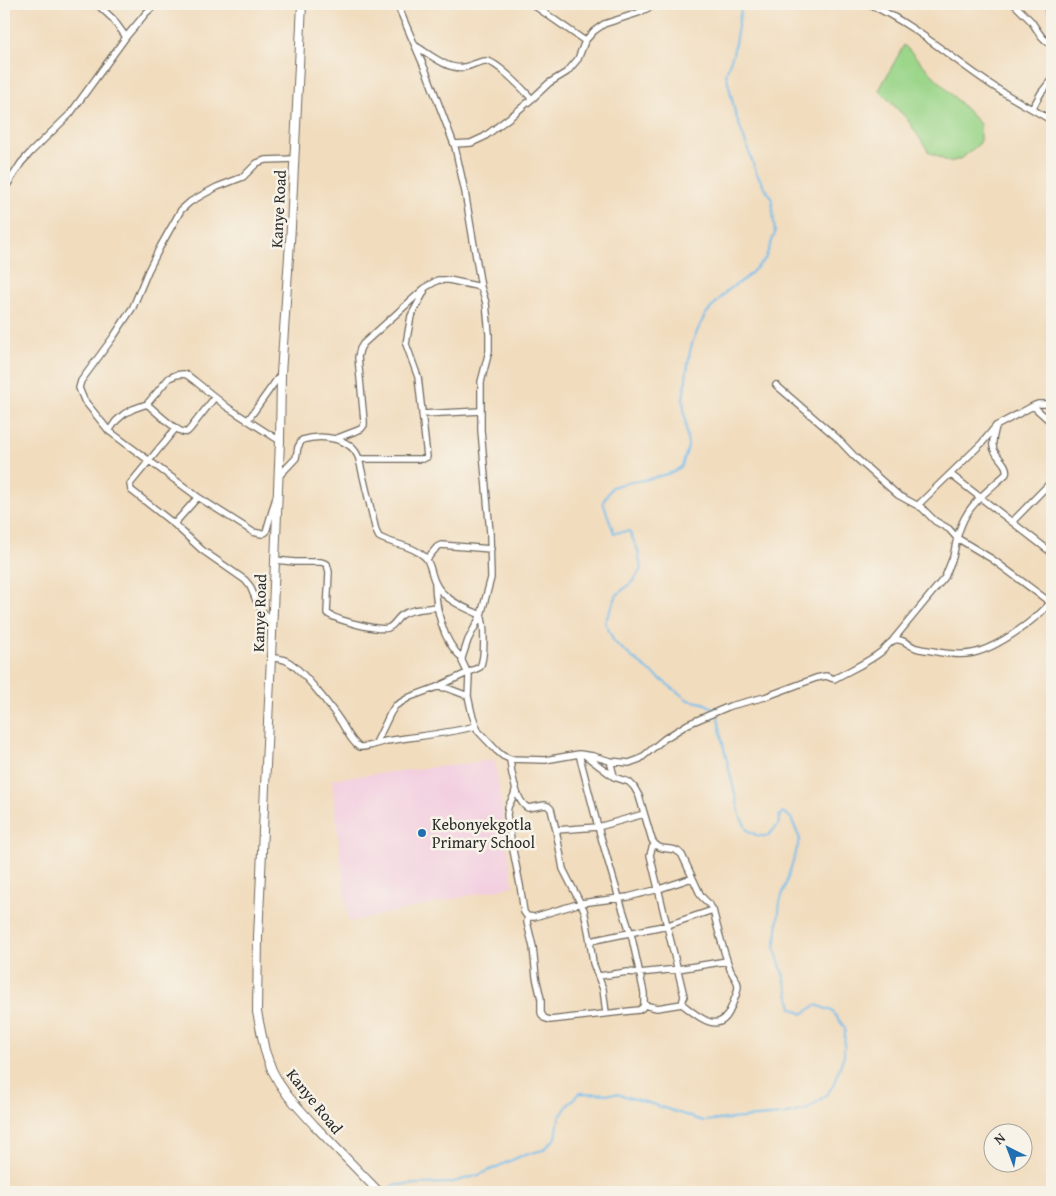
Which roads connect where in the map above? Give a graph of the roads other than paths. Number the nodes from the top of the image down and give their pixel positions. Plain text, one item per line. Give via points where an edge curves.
1 (156, 4) edge
2 (302, 4) edge
3 (396, 4) edge
4 (532, 4) edge
5 (656, 4) edge
6 (869, 4) edge
7 (1014, 4) edge
8 (1047, 4) edge
9 (101, 5) edge
10 (1052, 35) edge
11 (126, 37) junction
12 (584, 42) junction
13 (1052, 44) edge
14 (415, 46) junction
15 (1052, 80) edge
16 (532, 99) junction
17 (1032, 109) junction
18 (1052, 121) edge
19 (454, 144) junction
20 (295, 158) junction
21 (4, 190) edge
22 (426, 287) junction
23 (481, 287) junction
24 (282, 374) junction
25 (776, 385) dead end
26 (215, 397) junction
27 (147, 404) junction
28 (1052, 404) edge
29 (1033, 406) junction
30 (481, 410) junction
31 (422, 414) junction
32 (248, 420) junction
33 (1052, 423) edge
34 (996, 426) junction
35 (176, 428) junction
36 (109, 431) junction
37 (335, 439) junction
38 (280, 442) junction
39 (149, 459) junction
40 (359, 459) junction
41 (950, 474) junction
42 (278, 477) junction
43 (1052, 481) edge
44 (278, 492) junction
45 (198, 497) junction
46 (981, 498) junction
47 (918, 505) junction
48 (1012, 522) junction
49 (174, 524) junction
50 (958, 538) junction
51 (491, 549) junction
52 (1052, 553) edge
53 (427, 559) junction
54 (275, 560) junction
55 (435, 584) junction
56 (1051, 602) edge
57 (437, 607) junction
58 (481, 615) junction
59 (272, 624) junction
60 (893, 640) junction
61 (271, 658) junction
62 (462, 658) junction
63 (468, 672) junction
64 (437, 687) junction
65 (468, 696) junction
66 (476, 726) junction
67 (376, 743) junction
68 (582, 754) junction
69 (510, 759) junction
70 (610, 761) junction
71 (620, 762) junction
72 (613, 773) junction
73 (516, 787) junction
74 (644, 814) junction
75 (598, 827) junction
76 (556, 830) junction
77 (654, 845) junction
78 (692, 878) junction
79 (659, 889) junction
80 (619, 898) junction
81 (581, 903) junction
82 (713, 910) junction
83 (528, 916) junction
84 (668, 925) junction
85 (631, 933) junction
86 (590, 941) junction
87 (727, 961) junction
88 (678, 968) junction
89 (639, 973) junction
90 (598, 976) junction
91 (682, 1004) junction
92 (644, 1005) junction
93 (606, 1013) junction
94 (379, 1192) edge

1 - 11 street
2 - 20 main road, Kanye Road
3 - 14 street
4 - 12 street
5 - 12 street via 604,24
6 - 17 street via 916,31 1007,96
7 - 13 street via 1044,40
8 - 10 street
9 - 11 street
11 - 21 street via 70,114 31,152
12 - 16 street via 581,53 567,72
14 - 16 street via 456,68 490,62
14 - 19 street
15 - 17 street
16 - 19 street via 484,137 470,143
17 - 18 street
19 - 23 street
20 - 24 main road, Kanye Road
20 - 36 street via 257,163 243,177 217,187 181,210 133,307 81,381 79,388 84,400
22 - 23 street via 438,280 449,280
22 - 31 street via 410,316 406,344 418,376
22 - 37 street via 360,349 364,425
23 - 30 street via 486,303 489,351 481,382
24 - 32 street
24 - 38 main road, Kanye Road
25 - 47 street via 898,495
26 - 27 street via 183,374 169,378
26 - 32 street
26 - 35 street via 187,432
27 - 35 street
27 - 36 street via 124,414
28 - 29 street
29 - 33 street
29 - 34 street
30 - 31 street
30 - 51 street
31 - 40 street via 426,458
32 - 38 street
34 - 41 street
34 - 46 street via 993,448 1007,470
35 - 39 street
36 - 39 street
37 - 40 street via 351,446
37 - 42 street via 302,440 296,458
38 - 42 main road, Kanye Road
39 - 45 street
39 - 49 street via 130,484 131,490
40 - 53 street via 378,534 381,538 416,550
41 - 46 street
41 - 47 street
42 - 44 main road, Kanye Road
43 - 48 street
44 - 45 street via 267,530 262,534 253,532
44 - 54 main road, Kanye Road
45 - 49 street
46 - 48 street
46 - 50 street via 965,517
47 - 50 street
48 - 52 street
49 - 59 street via 202,550 245,580
50 - 56 street
50 - 60 street via 945,577
51 - 53 street via 441,545
51 - 58 street via 491,578
53 - 55 street
54 - 57 street via 327,564 327,613 354,623 385,628 407,612
54 - 59 main road, Kanye Road
55 - 57 street
55 - 58 street via 457,603
56 - 60 street via 1011,635 974,653 943,654
57 - 62 street via 453,650
58 - 62 street
58 - 63 street via 484,624 482,661 480,667
59 - 61 main road, Kanye Road
60 - 71 street via 882,652 834,678 826,676 807,681 730,706 675,731 640,759
61 - 67 street via 296,666 358,746 363,748
61 - 94 main road, Kanye Road via 258,937 257,1012 260,1034 268,1059 288,1096
62 - 63 street
63 - 64 street
63 - 65 street
64 - 65 street
64 - 67 street via 395,706
65 - 66 street
66 - 67 street
66 - 69 street via 502,756
68 - 69 street via 545,760
68 - 70 street
68 - 72 street
68 - 75 street
69 - 73 street
70 - 71 street
70 - 72 street
71 - 72 street
72 - 74 street via 634,787
73 - 76 street via 526,808 549,807
73 - 83 street via 507,816 524,912
74 - 75 street
74 - 77 street
75 - 76 street
75 - 80 street
76 - 81 street via 563,869
77 - 78 street via 679,852
77 - 79 street via 650,854
78 - 79 street
78 - 82 street
79 - 80 street
79 - 84 street
80 - 81 street
80 - 85 street
81 - 83 street
81 - 86 street
82 - 84 street
82 - 87 street
83 - 93 street via 543,1017 550,1020
84 - 85 street
84 - 88 street
85 - 86 street
85 - 89 street
86 - 90 street
87 - 88 street
87 - 91 street via 738,988 725,1019 708,1022
88 - 89 street
88 - 91 street via 684,996
89 - 90 street
89 - 92 street
90 - 93 street
91 - 92 street via 657,1008
92 - 93 street via 639,1010

